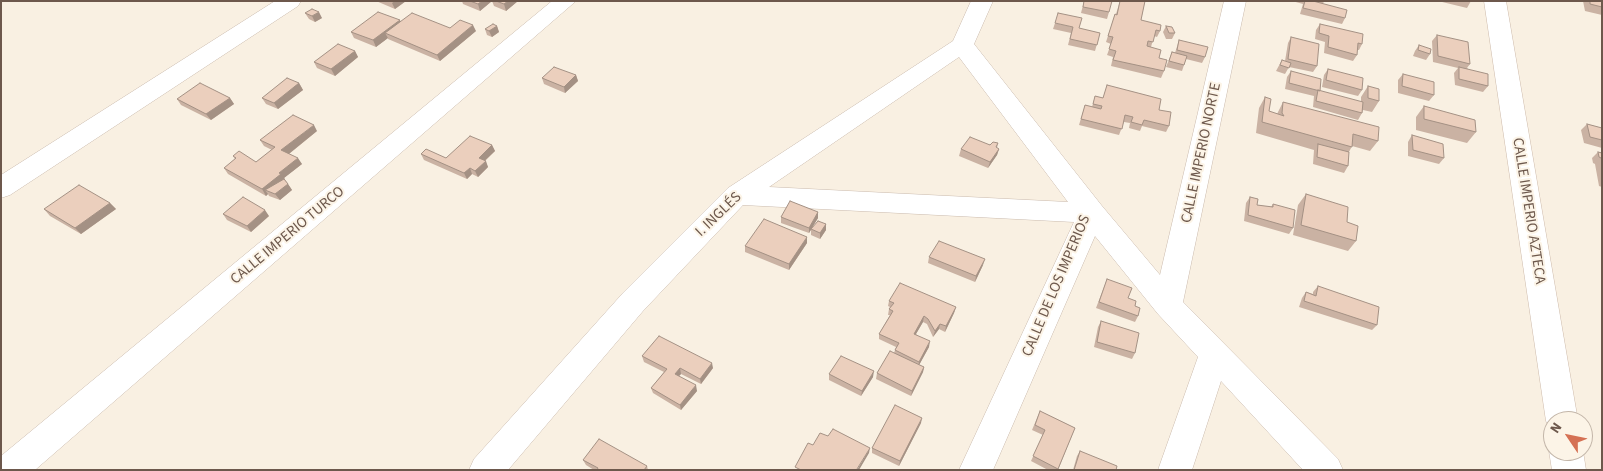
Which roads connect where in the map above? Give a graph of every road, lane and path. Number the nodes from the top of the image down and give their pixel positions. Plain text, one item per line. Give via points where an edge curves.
1 (290, 1) edge
2 (565, 1) edge
3 (982, 1) edge
4 (1235, 1) edge
5 (1495, 1) edge
6 (962, 45) junction
7 (1, 188) edge
8 (737, 195) junction
9 (1092, 213) junction
10 (1168, 305) junction
11 (1214, 353) junction
12 (1560, 411) edge
13 (10, 470) edge
14 (486, 470) edge
15 (976, 470) edge
16 (1175, 470) edge
17 (1326, 470) edge

1 - 7 street
2 - 13 street, CALLE IMPERIO TURCO
3 - 6 street
4 - 10 street, CALLE IMPERIO NORTE
5 - 12 street, CALLE IMPERIO AZTECA
6 - 8 street, I. INGLÉS
6 - 9 street, CALLE DE LOS IMPERIOS
8 - 9 street
8 - 14 street, I. INGLÉS via 633,302
9 - 10 street
9 - 15 street, CALLE DE LOS IMPERIOS
10 - 11 street
11 - 16 street
11 - 17 street

